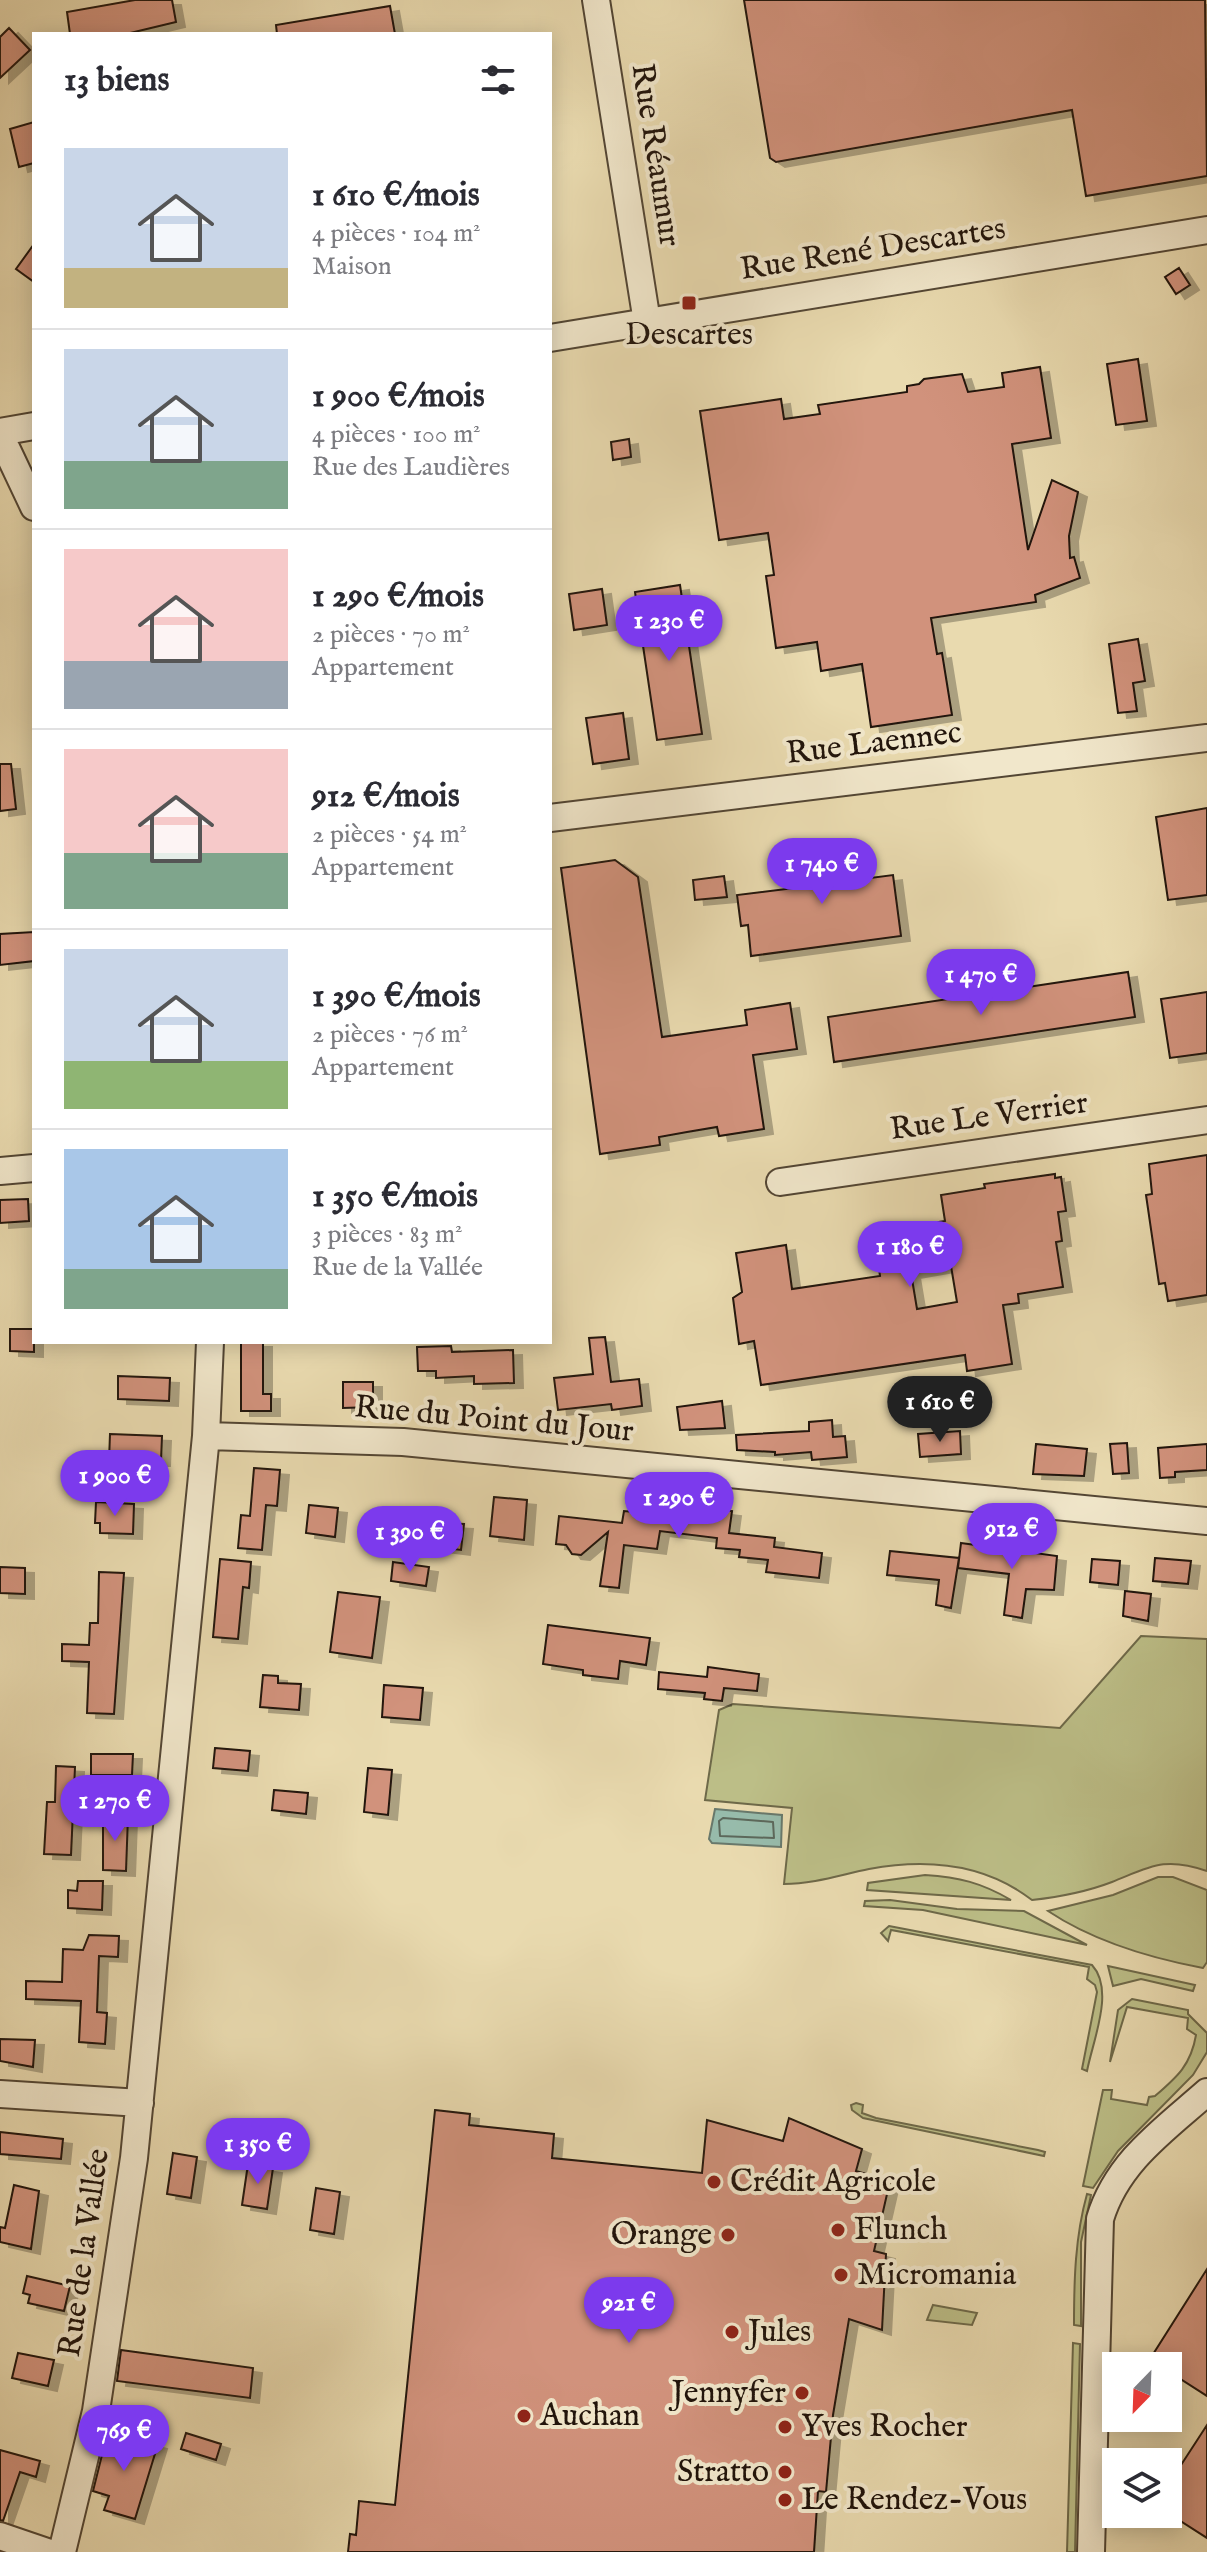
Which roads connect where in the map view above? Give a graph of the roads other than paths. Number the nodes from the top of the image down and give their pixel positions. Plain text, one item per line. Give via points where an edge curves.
1 (596, 0) edge
2 (1207, 230) edge
3 (647, 322) junction
4 (552, 338) edge
5 (32, 426) edge
6 (0, 434) edge
7 (32, 503) edge
8 (1207, 738) edge
9 (552, 818) edge
10 (1207, 1120) edge
11 (32, 1168) edge
12 (0, 1171) edge
13 (780, 1182) dead end
14 (210, 1344) edge
15 (206, 1436) junction
16 (1207, 1521) edge
17 (1207, 2092) edge
18 (0, 2094) edge
19 (140, 2103) junction
20 (0, 2536) edge
21 (47, 2552) edge
22 (62, 2552) edge
23 (1091, 2552) edge

1 - 3 street, Rue Réaumur
2 - 3 street, Rue René Descartes
3 - 4 street, Rue René Descartes
5 - 6 street
6 - 7 street
8 - 9 street, Rue Laennec
10 - 13 street, Rue Le Verrier
11 - 12 street
14 - 15 street, Rue de la Vallée
15 - 16 street, Rue du Point du Jour via 403,1442
15 - 19 street, Rue de la Vallée
17 - 23 street via 1120,2172 1100,2219
18 - 19 street
19 - 22 street, Rue de la Vallée via 96,2411
20 - 21 street

